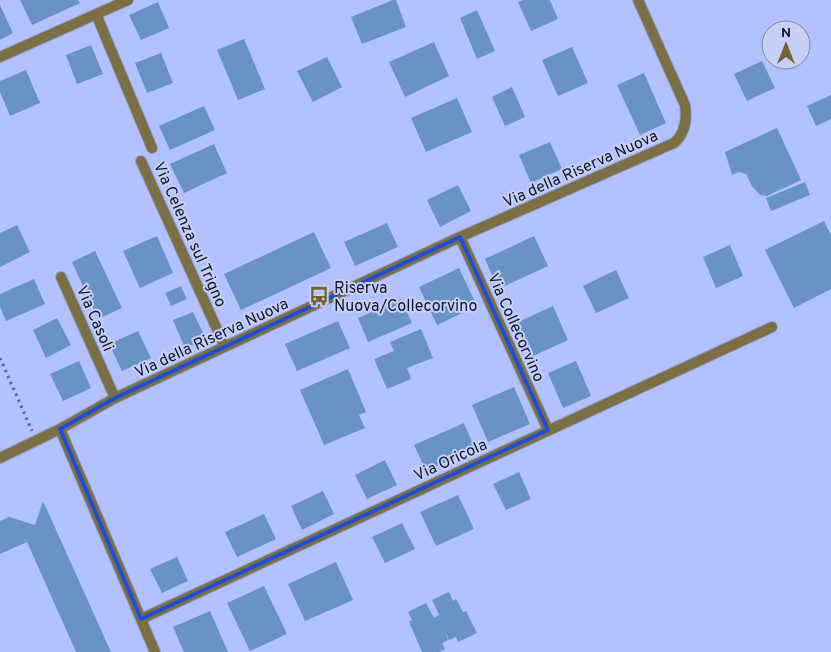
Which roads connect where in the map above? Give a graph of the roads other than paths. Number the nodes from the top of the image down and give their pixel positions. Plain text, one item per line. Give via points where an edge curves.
1 (128, 0) edge
2 (638, 0) edge
3 (96, 14) junction
4 (0, 57) edge
5 (152, 148) dead end
6 (141, 161) dead end
7 (460, 237) junction
8 (61, 277) dead end
9 (772, 327) dead end
10 (225, 347) junction
11 (115, 398) junction
12 (60, 429) junction
13 (548, 430) junction
14 (0, 458) edge
15 (141, 619) junction
16 (155, 652) edge

1 - 3 street
2 - 7 street, Via della Riserva Nuova via 685,104 687,118 679,139
3 - 4 street
3 - 5 street
6 - 10 street, Via Celenza sul Trigno
7 - 10 street, Via della Riserva Nuova
7 - 13 street, Via Collecorvino
8 - 11 street, Via Casoli
9 - 13 street, Via Oricola
10 - 11 street, Via della Riserva Nuova
11 - 12 street, Via della Riserva Nuova
12 - 14 street, Via della Riserva Nuova
12 - 15 street
13 - 15 street, Via Oricola
15 - 16 street

